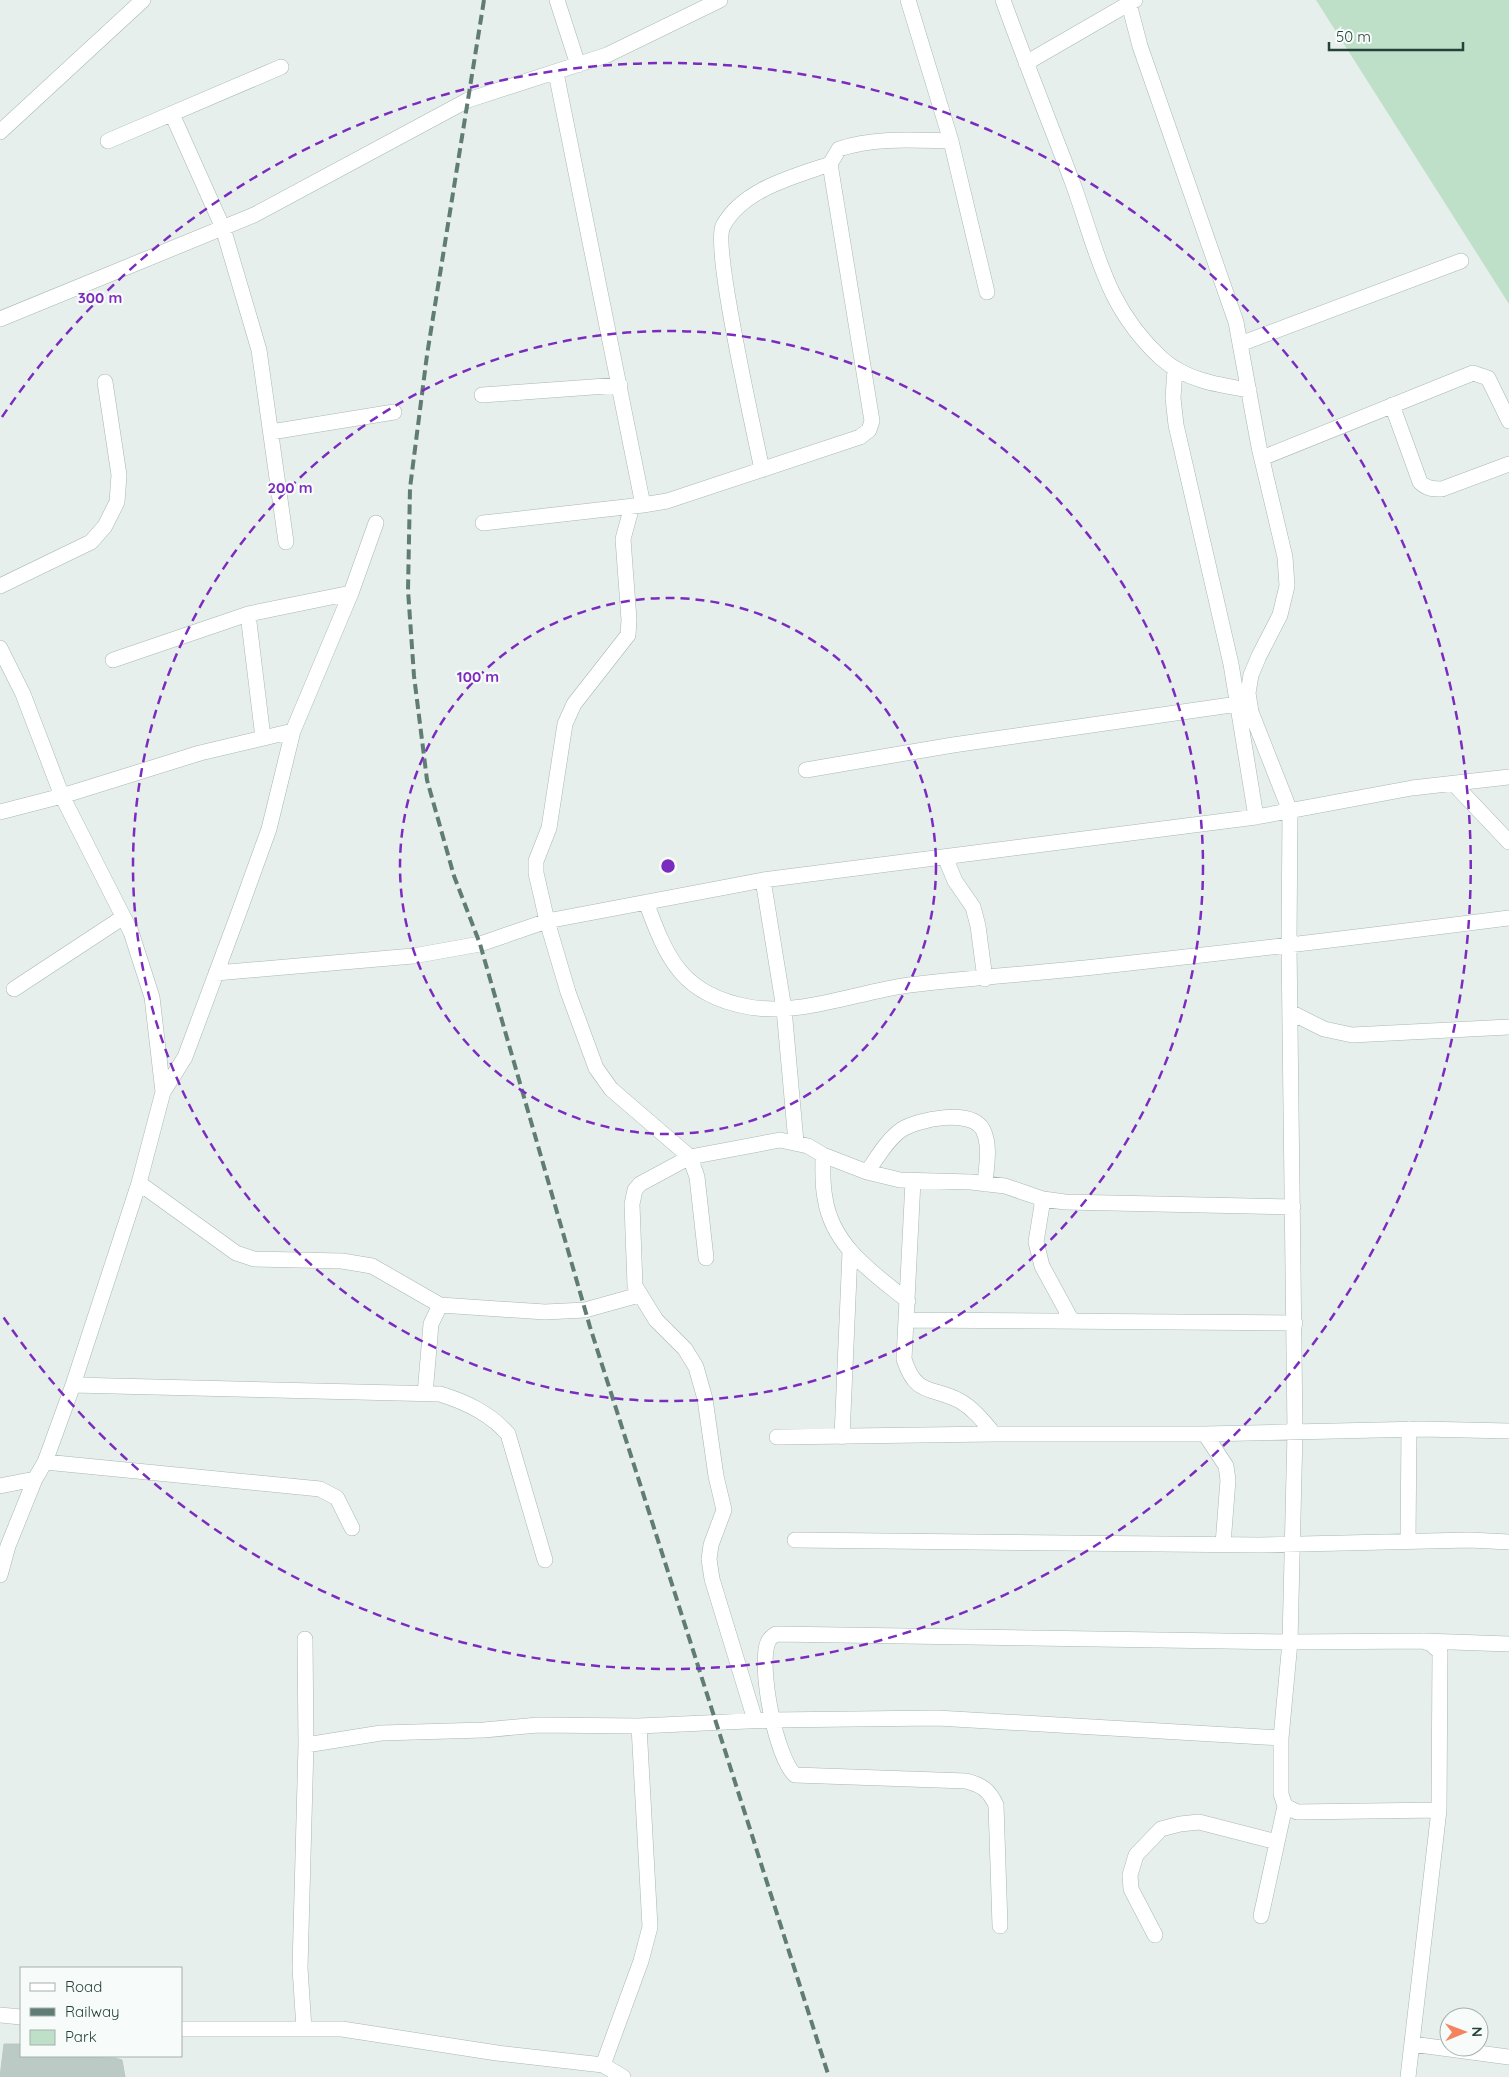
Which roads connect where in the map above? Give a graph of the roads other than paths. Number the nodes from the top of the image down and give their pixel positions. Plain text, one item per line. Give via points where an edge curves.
1 (143, 0) edge
2 (557, 0) edge
3 (720, 0) edge
4 (908, 0) edge
5 (1004, 0) edge
6 (1130, 1) edge
7 (1026, 63) junction
8 (578, 65) junction
9 (281, 67) dead end
10 (556, 73) junction
11 (172, 114) junction
12 (0, 132) edge
13 (108, 141) dead end
14 (951, 141) junction
15 (830, 164) junction
16 (223, 228) junction
17 (1461, 261) dead end
18 (986, 292) dead end
19 (0, 319) edge
20 (1240, 344) junction
21 (1175, 369) junction
22 (105, 382) dead end
23 (620, 384) junction
24 (1249, 390) junction
25 (482, 395) dead end
26 (1392, 405) junction
27 (394, 412) dead end
28 (1509, 421) edge
29 (271, 432) junction
30 (1262, 458) junction
31 (1509, 464) edge
32 (762, 470) junction
33 (638, 506) junction
34 (376, 522) dead end
35 (483, 523) dead end
36 (286, 542) dead end
37 (0, 586) edge
38 (351, 593) junction
39 (248, 614) junction
40 (0, 648) edge
41 (113, 660) dead end
42 (1238, 704) junction
43 (293, 731) junction
44 (263, 738) junction
45 (806, 770) dead end
46 (1509, 777) edge
47 (1454, 784) junction
48 (62, 796) junction
49 (1290, 811) junction
50 (0, 812) edge
51 (1256, 816) junction
52 (1509, 842) edge
53 (945, 857) junction
54 (763, 880) junction
55 (646, 902) junction
56 (122, 918) junction
57 (1509, 918) edge
58 (547, 921) junction
59 (1289, 944) junction
60 (216, 973) junction
61 (985, 979) junction
62 (14, 989) dead end
63 (784, 1009) junction
64 (1290, 1012) junction
65 (1509, 1027) edge
66 (163, 1092) junction
67 (796, 1142) junction
68 (823, 1155) junction
69 (690, 1157) junction
70 (867, 1172) junction
71 (913, 1181) junction
72 (138, 1183) junction
73 (985, 1184) junction
74 (1043, 1199) junction
75 (1293, 1207) junction
76 (850, 1252) junction
77 (706, 1258) dead end
78 (639, 1295) junction
79 (908, 1301) junction
80 (440, 1305) junction
81 (907, 1320) junction
82 (1072, 1321) junction
83 (1295, 1323) junction
84 (73, 1385) junction
85 (425, 1394) junction
86 (1409, 1429) junction
87 (1509, 1431) edge
88 (1295, 1432) junction
89 (994, 1434) junction
90 (1205, 1434) junction
91 (842, 1437) junction
92 (777, 1438) dead end
93 (45, 1462) junction
94 (35, 1479) junction
95 (0, 1486) edge
96 (352, 1528) dead end
97 (795, 1540) dead end
98 (1408, 1541) junction
99 (1509, 1542) edge
100 (1294, 1543) junction
101 (1223, 1544) junction
102 (545, 1560) dead end
103 (0, 1575) edge
104 (306, 1638) dead end
105 (1423, 1641) junction
106 (1290, 1642) junction
107 (1509, 1644) edge
108 (755, 1720) junction
109 (772, 1720) junction
110 (639, 1726) junction
111 (1281, 1738) junction
112 (306, 1745) junction
113 (1285, 1806) junction
114 (1439, 1810) junction
115 (1277, 1842) junction
116 (1261, 1916) dead end
117 (1000, 1926) dead end
118 (1155, 1936) dead end
119 (0, 2015) edge
120 (20, 2017) edge
121 (182, 2029) edge
122 (304, 2029) junction
123 (1412, 2044) junction
124 (1509, 2057) edge
125 (603, 2065) junction
126 (623, 2077) edge
127 (1408, 2077) edge

1 - 12 street
2 - 8 street
3 - 8 street via 607,55
4 - 14 street
5 - 7 street
6 - 7 street
6 - 20 street via 1140,46 1236,322
7 - 21 street via 1114,299 1142,337
8 - 10 street
9 - 11 street
10 - 16 street via 468,100 254,215
10 - 23 street
11 - 13 street
11 - 16 street
14 - 15 street via 885,139 852,145 839,149
14 - 18 street
15 - 32 street via 779,182 743,202 723,226 720,236 723,274
15 - 32 street via 872,421 869,430 860,437
16 - 19 street
16 - 29 street via 259,350
17 - 20 street
20 - 24 street
21 - 24 street via 1214,384
21 - 42 street via 1176,425
22 - 37 street via 119,475 117,502 105,526 91,542
23 - 25 street
23 - 33 street
24 - 30 street
26 - 28 street via 1473,373 1488,378
26 - 30 street
26 - 31 street via 1424,486 1442,489
27 - 29 street
29 - 36 street
30 - 49 street via 1285,557 1287,586 1280,615 1251,675 1248,693 1251,712
32 - 33 street via 667,501
33 - 35 street
33 - 58 street via 623,539 628,635 574,704 564,724 549,828 536,861
34 - 38 street
38 - 39 street
38 - 43 street
39 - 41 street
39 - 44 street
40 - 48 street via 23,694
42 - 45 street via 953,745
42 - 51 street
43 - 44 street
43 - 60 street via 269,829
44 - 48 street via 200,753
46 - 47 street
47 - 49 street via 1412,788
47 - 52 street
48 - 50 street
48 - 56 street
49 - 51 street
49 - 59 street
51 - 53 street
53 - 54 street
53 - 61 street via 955,881 973,907
54 - 55 street
54 - 63 street
55 - 58 street
55 - 63 street via 670,960 684,978 707,993 748,1007
56 - 62 street
56 - 66 street via 131,932 152,997
57 - 59 street
58 - 60 street via 480,944 413,956
58 - 69 street via 568,992 596,1068 611,1089
59 - 61 street
59 - 64 street
60 - 66 street via 185,1057
61 - 63 street via 908,985
63 - 67 street
64 - 65 street via 1324,1029 1352,1035
64 - 75 street
66 - 72 street
67 - 68 street
67 - 69 street via 780,1140
68 - 70 street
68 - 76 street via 825,1199 837,1232
69 - 77 street via 697,1177
69 - 78 street via 640,1184 635,1190 632,1244 634,1286
70 - 71 street
70 - 73 street via 902,1130 923,1121 972,1120 984,1132 987,1147
71 - 73 street
71 - 79 street
72 - 80 street via 236,1253 254,1259 342,1261 372,1266
72 - 84 street
73 - 74 street via 1005,1186
74 - 75 street
74 - 82 street via 1036,1242 1042,1266
75 - 83 street
76 - 79 street
76 - 91 street
78 - 80 street via 585,1310 545,1312
78 - 108 street via 656,1320 686,1348 705,1399 724,1510 709,1559
79 - 81 street
80 - 85 street via 431,1324
81 - 82 street
81 - 89 street via 904,1359 914,1381 960,1401
82 - 83 street
83 - 88 street
84 - 85 street
84 - 93 street
85 - 102 street via 461,1400 496,1420 508,1434
86 - 87 street
86 - 88 street
86 - 98 street
88 - 90 street
88 - 100 street
89 - 90 street
89 - 91 street
90 - 101 street via 1226,1466 1228,1480
91 - 92 street
93 - 94 street
93 - 96 street via 320,1489 337,1498
94 - 95 street
94 - 103 street
97 - 101 street
98 - 99 street
98 - 100 street
100 - 101 street
100 - 106 street
104 - 112 street
105 - 106 street
105 - 107 street
105 - 114 street via 1440,1652
106 - 109 street via 776,1634 768,1641 764,1664
106 - 111 street
108 - 109 street
108 - 110 street
109 - 111 street via 937,1718
109 - 117 street via 782,1756 795,1775 966,1781 990,1792 996,1804
110 - 112 street via 538,1725 381,1733
110 - 125 street via 650,1927
111 - 113 street via 1281,1794
112 - 122 street via 300,1968
113 - 114 street via 1297,1812
113 - 115 street
114 - 123 street
115 - 116 street
115 - 118 street via 1199,1822 1161,1829 1136,1855 1130,1875 1131,1889
119 - 120 street
121 - 122 street
122 - 125 street via 342,2029 497,2053
123 - 124 street
123 - 127 street
125 - 126 street

